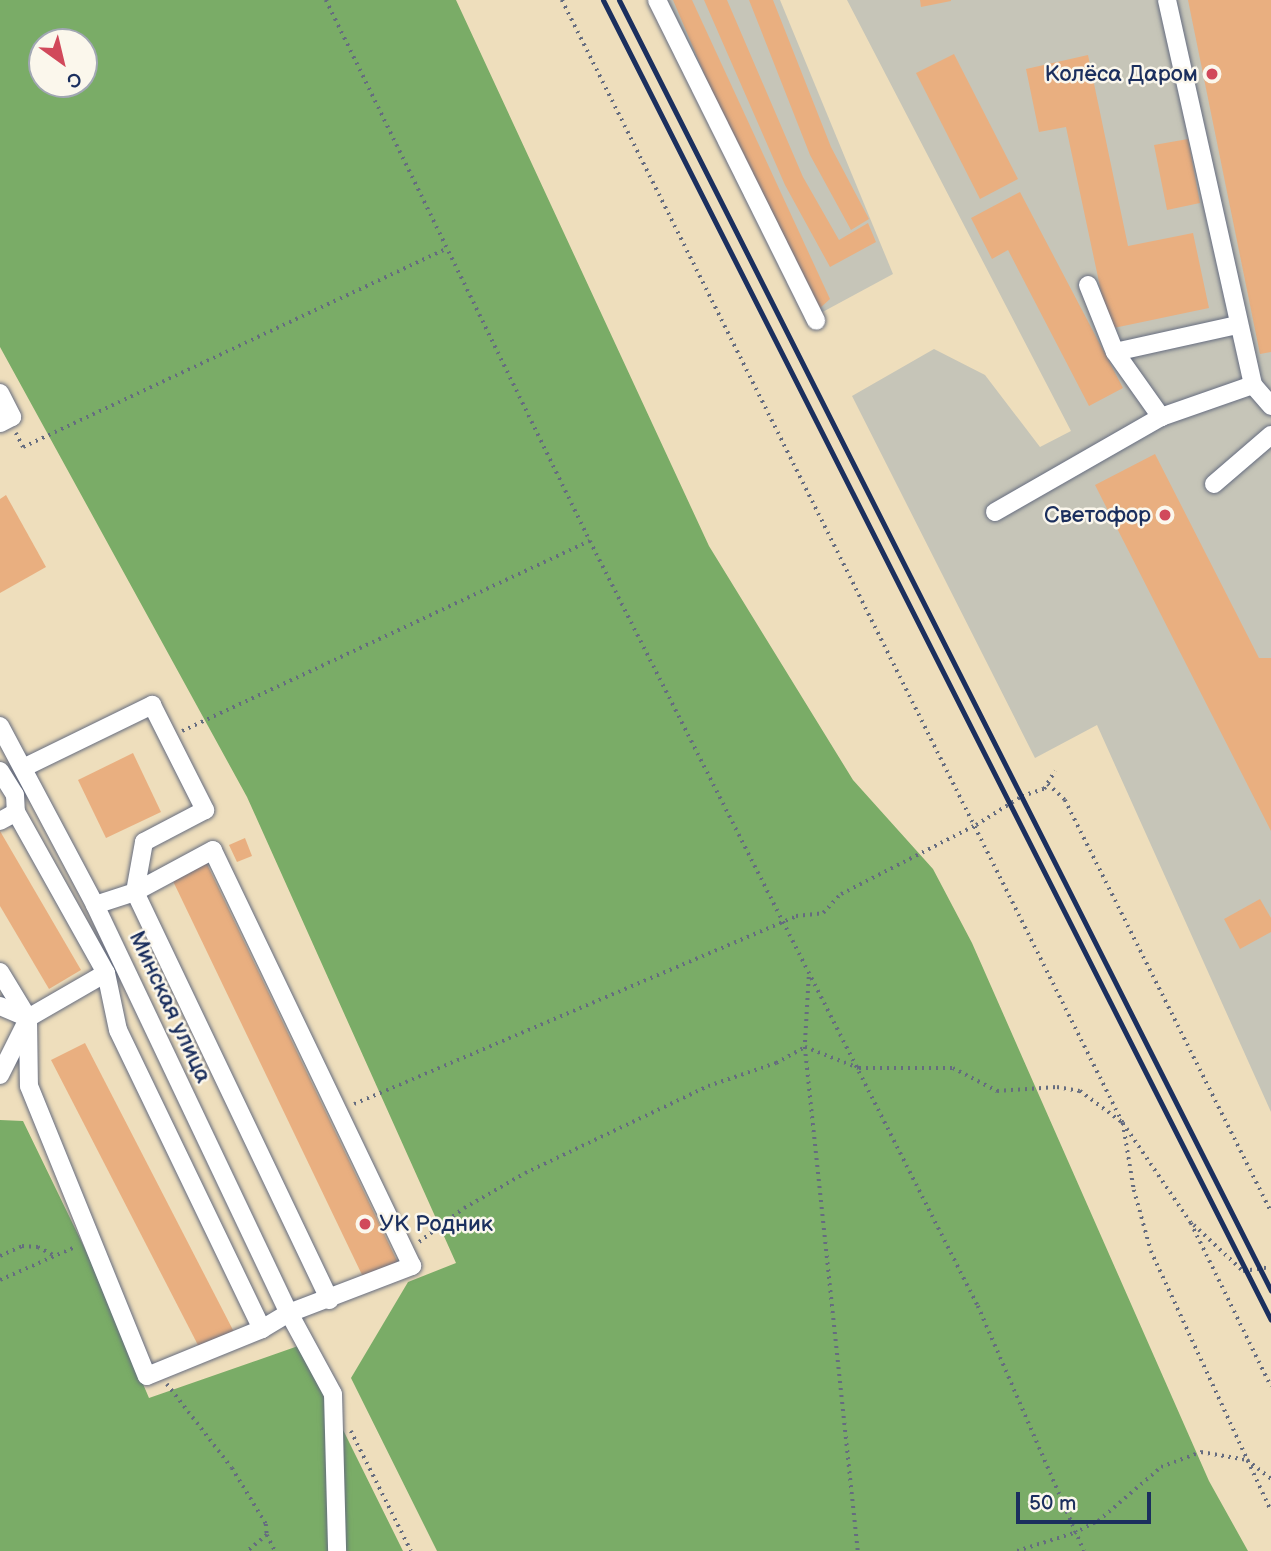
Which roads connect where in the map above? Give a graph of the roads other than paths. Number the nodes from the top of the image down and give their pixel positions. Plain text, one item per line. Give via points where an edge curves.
1 (657, 0) edge
2 (1167, 0) edge
3 (1088, 285) dead end
4 (816, 321) dead end
5 (1237, 325) junction
6 (1115, 352) junction
7 (1253, 385) junction
8 (0, 393) edge
9 (1271, 406) edge
10 (1160, 417) junction
11 (4, 421) edge
12 (1271, 435) edge
13 (1214, 484) dead end
14 (995, 512) dead end
15 (0, 726) edge
16 (23, 768) junction
17 (0, 771) edge
18 (16, 812) junction
19 (0, 821) edge
20 (135, 892) junction
21 (95, 905) junction
22 (0, 972) edge
23 (106, 973) junction
24 (0, 1006) edge
25 (28, 1018) junction
26 (0, 1075) edge
27 (330, 1300) junction
28 (289, 1313) junction
29 (262, 1329) junction
30 (337, 1551) edge

1 - 4 street
2 - 5 street
3 - 6 street
5 - 6 street
5 - 7 street
6 - 10 street
7 - 9 street
7 - 10 street
8 - 11 street via 12,417
10 - 14 street
12 - 13 street
15 - 16 street, Минская улица
16 - 20 street via 152,705 205,810 144,842
16 - 21 street, Минская улица
17 - 18 street via 15,795
18 - 19 street
18 - 23 street
20 - 21 street
20 - 27 street
20 - 27 street via 213,850 338,1110 412,1266
21 - 28 street, Минская улица
22 - 25 street
23 - 25 street
23 - 29 street via 118,1030
24 - 25 street
25 - 26 street
25 - 29 street via 29,1086 147,1376
27 - 28 street
28 - 29 street
28 - 30 street, Минская улица via 333,1394

